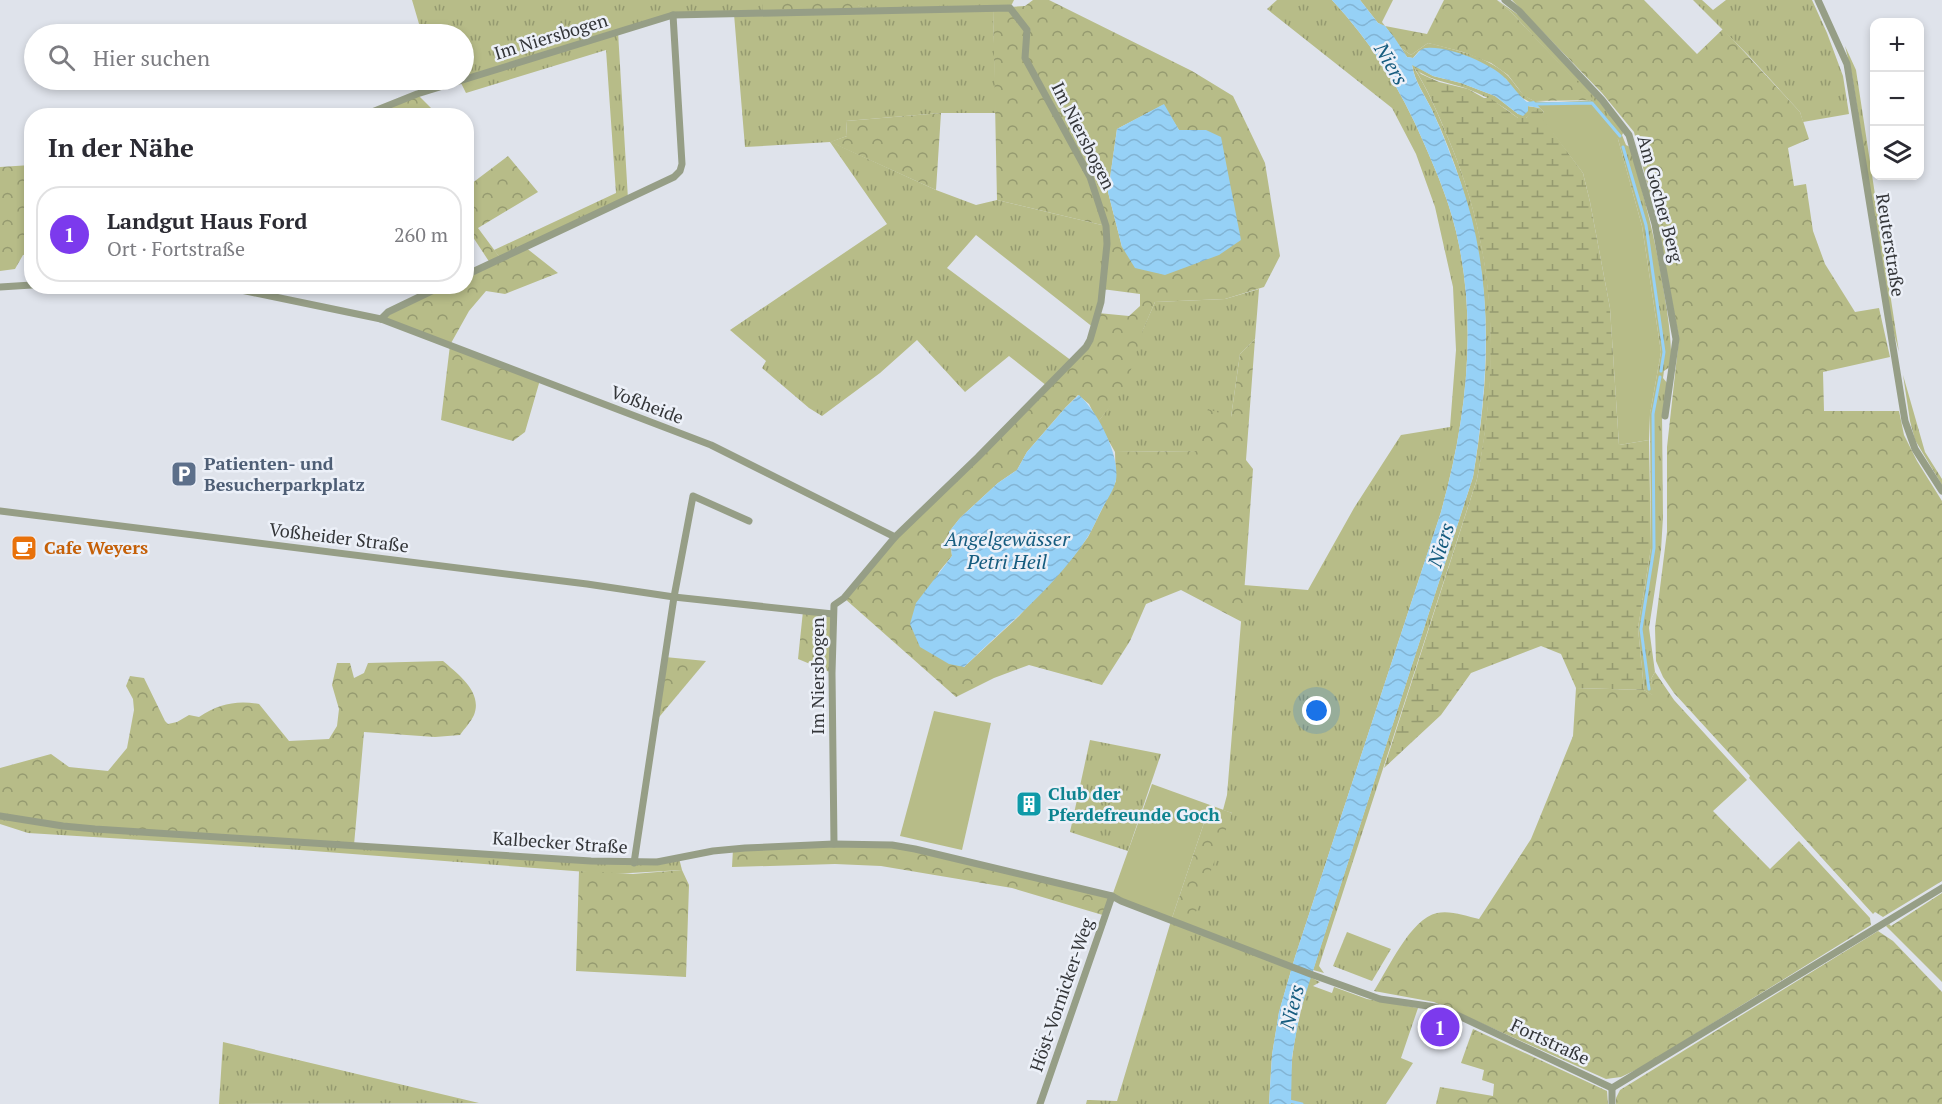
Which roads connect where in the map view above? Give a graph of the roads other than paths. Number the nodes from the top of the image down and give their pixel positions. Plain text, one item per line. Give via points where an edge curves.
1 (1505, 0) edge
2 (1818, 0) edge
3 (673, 15) junction
4 (474, 76) edge
5 (430, 90) edge
6 (382, 108) edge
7 (474, 271) edge
8 (24, 286) edge
9 (0, 287) edge
10 (261, 294) edge
11 (425, 294) edge
12 (381, 319) junction
13 (1665, 416) dead end
14 (1942, 491) edge
15 (0, 511) edge
16 (748, 521) dead end
17 (895, 537) junction
18 (674, 597) junction
19 (833, 614) junction
20 (0, 816) edge
21 (834, 844) junction
22 (634, 863) junction
23 (1942, 888) edge
24 (1112, 896) junction
25 (1612, 1088) junction
26 (1040, 1104) edge
27 (1612, 1104) edge

1 - 13 street, Am Gocher Berg via 1602,100 1629,135 1655,224 1676,339
2 - 14 street, Reuterstraße via 1847,64 1905,421 1915,449
3 - 4 street, Im Niersbogen
3 - 7 street via 680,171
3 - 17 street, Im Niersbogen via 1010,8 1027,30 1025,58 1090,177 1104,215 1107,244 1101,302 1090,340
5 - 6 street, Im Niersbogen
8 - 9 street
10 - 12 street, Voßheide
11 - 12 street
12 - 17 street, Voßheide via 711,445
15 - 18 street, Voßheider Straße
16 - 18 street via 693,496
17 - 19 street, Im Niersbogen via 834,605
18 - 19 street, Voßheider Straße
18 - 22 street
19 - 21 street, Im Niersbogen
20 - 22 street, Kalbecker Straße via 95,829
21 - 22 street, Kalbecker Straße via 713,851
21 - 24 street, Kalbecker Straße via 915,849
23 - 25 street
24 - 25 street, Fortstraße via 1380,999 1442,1008
24 - 26 street, Höst-Vornicker-Weg
25 - 27 street

